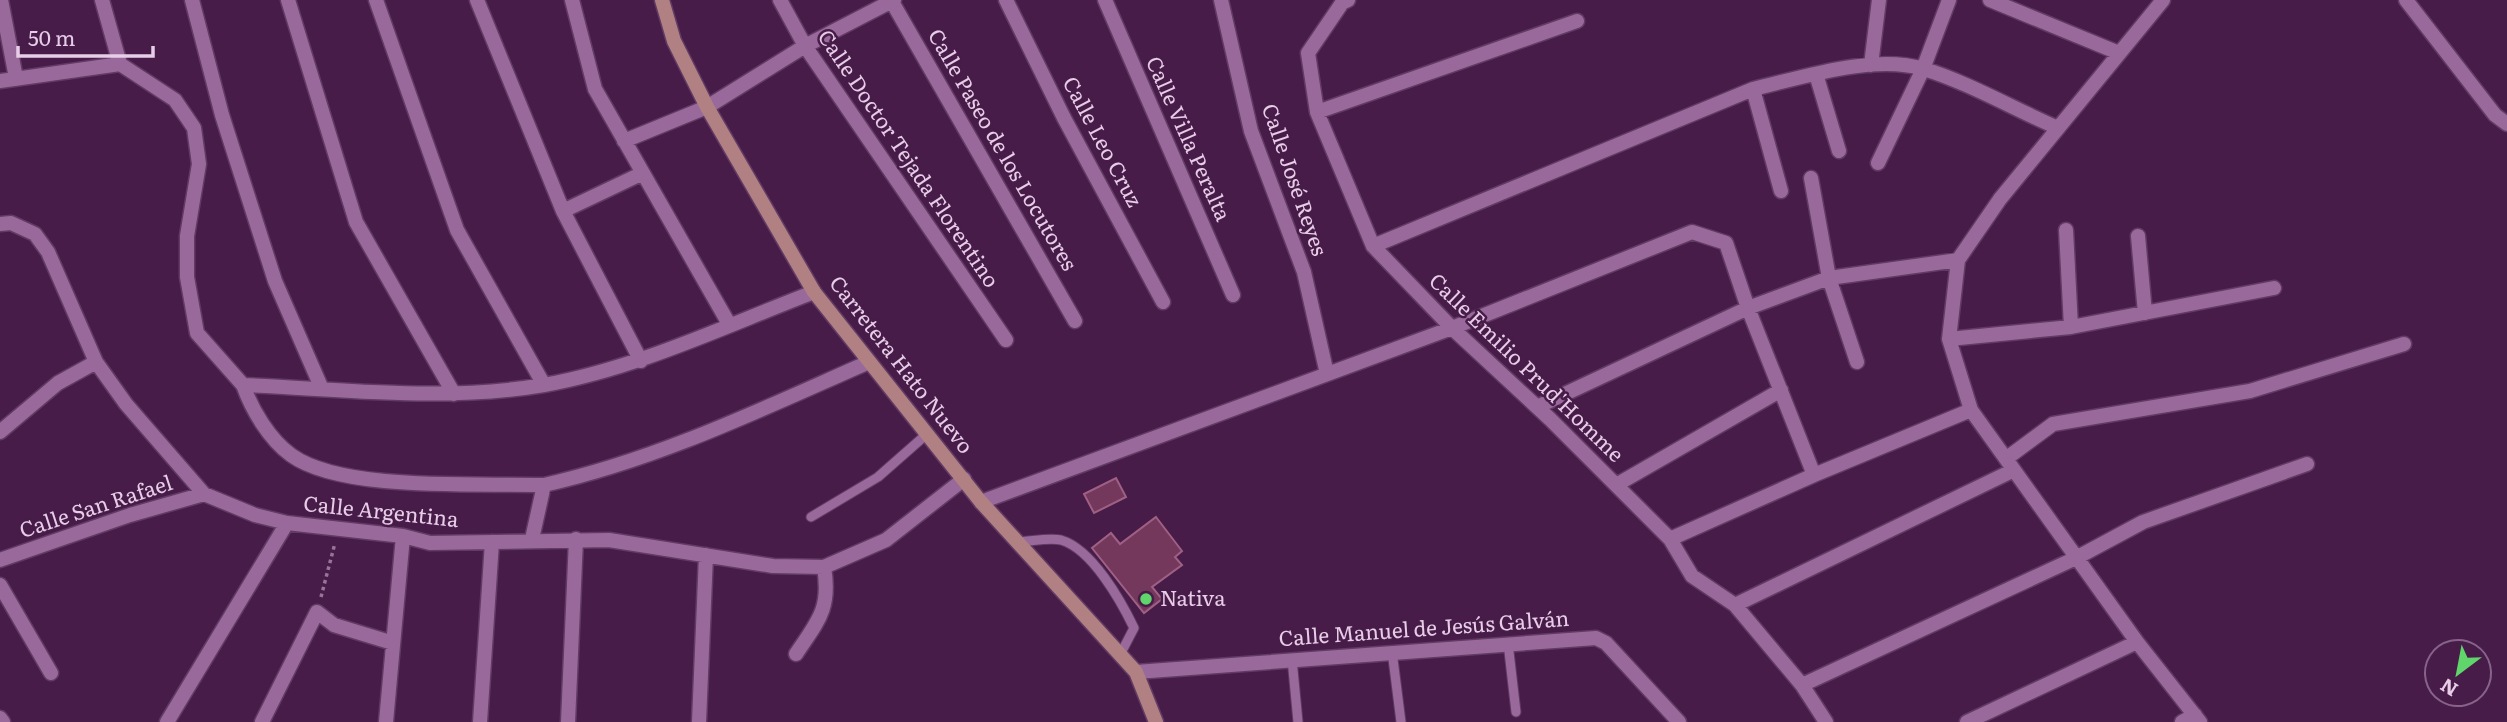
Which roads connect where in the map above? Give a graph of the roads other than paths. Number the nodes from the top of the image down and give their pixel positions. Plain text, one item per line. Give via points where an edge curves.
1 (1, 0) edge
2 (102, 0) edge
3 (192, 0) edge
4 (288, 0) edge
5 (376, 0) edge
6 (477, 0) edge
7 (572, 0) edge
8 (662, 0) edge
9 (780, 0) edge
10 (892, 0) edge
11 (1006, 0) edge
12 (1105, 0) edge
13 (1220, 0) edge
14 (1348, 0) edge
15 (1878, 0) edge
16 (1949, 0) edge
17 (1990, 0) edge
18 (2163, 0) edge
19 (2406, 0) edge
20 (2026, 6) edge
21 (1577, 21) dead end
22 (805, 46) junction
23 (2119, 53) junction
24 (120, 64) junction
25 (1871, 65) junction
26 (1923, 69) junction
27 (1816, 74) junction
28 (16, 78) junction
29 (0, 81) edge
30 (1753, 89) junction
31 (707, 107) junction
32 (1317, 112) junction
33 (2507, 124) edge
34 (2058, 128) junction
35 (624, 141) junction
36 (1839, 151) dead end
37 (1878, 163) dead end
38 (643, 173) junction
39 (1811, 178) dead end
40 (1781, 191) dead end
41 (563, 211) junction
42 (0, 224) edge
43 (2066, 230) dead end
44 (2138, 236) dead end
45 (1373, 246) junction
46 (1958, 260) junction
47 (1829, 278) junction
48 (2274, 288) dead end
49 (814, 292) junction
50 (1233, 295) dead end
51 (1163, 303) dead end
52 (1748, 309) junction
53 (2145, 313) junction
54 (1075, 321) dead end
55 (729, 324) junction
56 (2071, 327) junction
57 (1452, 328) junction
58 (1949, 339) junction
59 (1006, 340) dead end
60 (2404, 344) dead end
61 (641, 361) junction
62 (96, 362) junction
63 (869, 362) junction
64 (1857, 362) dead end
65 (1327, 374) junction
66 (243, 385) junction
67 (544, 385) junction
68 (323, 389) junction
69 (1781, 390) junction
70 (454, 394) junction
71 (1537, 407) junction
72 (1972, 410) junction
73 (0, 432) edge
74 (928, 433) junction
75 (2010, 464) junction
76 (2307, 464) dead end
77 (1814, 475) junction
78 (964, 479) junction
79 (544, 485) junction
80 (1616, 485) junction
81 (204, 494) junction
82 (981, 502) junction
83 (811, 517) dead end
84 (287, 523) junction
85 (403, 536) junction
86 (532, 539) junction
87 (576, 539) junction
88 (1670, 539) junction
89 (492, 542) junction
90 (1016, 542) junction
91 (706, 555) junction
92 (2076, 558) junction
93 (0, 560) edge
94 (824, 567) junction
95 (0, 585) edge
96 (1735, 605) junction
97 (2137, 642) junction
98 (393, 643) junction
99 (1507, 643) junction
100 (1392, 651) junction
101 (1121, 653) junction
102 (796, 654) dead end
103 (1292, 659) junction
104 (1136, 672) junction
105 (51, 673) dead end
106 (1802, 685) junction
107 (1516, 712) dead end
108 (2193, 720) edge
109 (167, 722) edge
110 (262, 722) edge
111 (386, 722) edge
112 (480, 722) edge
113 (568, 722) edge
114 (699, 722) edge
115 (1156, 722) edge
116 (1297, 722) edge
117 (1401, 722) edge
118 (1679, 722) edge
119 (1826, 722) edge
120 (1967, 722) edge

1 - 28 street
2 - 24 street
3 - 68 street via 222,115 275,281
4 - 70 street via 356,222
5 - 67 street via 457,230
6 - 41 street
7 - 35 street via 595,89
8 - 31 main road, Carretera Hato Nuevo via 674,41
9 - 22 street, Calle Doctor Tejada Florentino
10 - 22 street
10 - 54 street, Calle Paseo de los Locutores
11 - 51 street, Calle Leo Cruz
12 - 50 street, Calle Villa Peralta
13 - 65 street, Calle José Reyes via 1251,131 1304,272
14 - 32 street, Calle Emilio Prud'Homme via 1308,53
15 - 25 street
16 - 26 street
17 - 20 street
18 - 23 street
19 - 33 street via 2495,116
20 - 23 street
21 - 32 street
22 - 31 street
22 - 59 street, Calle Doctor Tejada Florentino
23 - 34 street
24 - 28 street
24 - 66 street via 175,100 194,128 198,163 187,236 187,277 197,333
25 - 26 street
25 - 27 street
26 - 34 street
26 - 37 street
27 - 30 street
27 - 36 street
28 - 29 street
30 - 40 street
30 - 45 street
31 - 35 street
31 - 49 main road, Carretera Hato Nuevo
32 - 45 street, Calle Emilio Prud'Homme
34 - 46 street
35 - 38 street
38 - 41 street
38 - 55 street
39 - 47 street
41 - 61 street
42 - 62 street, Calle Argentina via 11,223 35,234 48,251
43 - 56 street
44 - 53 street
45 - 57 street, Calle Emilio Prud'Homme
46 - 47 street
46 - 58 street
47 - 52 street
47 - 64 street
48 - 53 street
49 - 55 street
49 - 63 main road, Carretera Hato Nuevo
52 - 57 street via 1726,243 1692,232
52 - 69 street
52 - 71 street
53 - 56 street
55 - 61 street
56 - 58 street
57 - 65 street
57 - 71 street, Calle Emilio Prud'Homme
58 - 72 street
60 - 75 street via 2250,391 2053,424
61 - 67 street
62 - 73 street via 58,383
62 - 81 street, Calle Argentina
63 - 74 main road, Carretera Hato Nuevo
63 - 79 street via 700,438
65 - 82 street
66 - 68 street
66 - 79 street via 253,412 290,454 320,470 363,480
67 - 70 street
68 - 70 street
69 - 77 street
69 - 80 street
71 - 80 street, Calle Emilio Prud'Homme
72 - 75 street
72 - 77 street
74 - 78 main road, Carretera Hato Nuevo
74 - 83 lane via 878,477
75 - 92 street
75 - 96 street
76 - 92 street via 2143,523
77 - 88 street
78 - 82 main road, Carretera Hato Nuevo
78 - 94 street, Calle Argentina via 886,540
79 - 86 street
80 - 88 street, Calle Emilio Prud'Homme
81 - 84 street, Calle Argentina
81 - 93 street, Calle San Rafael
82 - 90 main road, Carretera Hato Nuevo
84 - 85 street, Calle Argentina
84 - 109 street
85 - 89 street, Calle Argentina via 430,542
85 - 98 street
86 - 87 street, Calle Argentina
86 - 89 street, Calle Argentina
87 - 91 street, Calle Argentina
87 - 113 street
88 - 96 street, Calle Emilio Prud'Homme via 1692,576
89 - 112 street
90 - 101 main road, Carretera Hato Nuevo
90 - 101 lane via 1059,540 1081,550 1123,604 1134,628
91 - 94 street, Calle Argentina via 773,566
91 - 114 street
92 - 97 street
92 - 106 street
94 - 102 street via 828,590 824,612
95 - 105 street
96 - 106 street, Calle Emilio Prud'Homme
97 - 108 street
97 - 120 street
98 - 110 street via 334,625 317,612
98 - 111 street
99 - 100 street, Calle Manuel de Jesús Galván
99 - 107 lane
99 - 118 street, Calle Manuel de Jesús Galván via 1596,638 1606,643
100 - 103 street, Calle Manuel de Jesús Galván
100 - 117 lane
101 - 104 main road, Carretera Hato Nuevo
103 - 104 street, Calle Manuel de Jesús Galván
103 - 116 lane
104 - 115 main road, Carretera Hato Nuevo
106 - 119 street, Calle Emilio Prud'Homme

